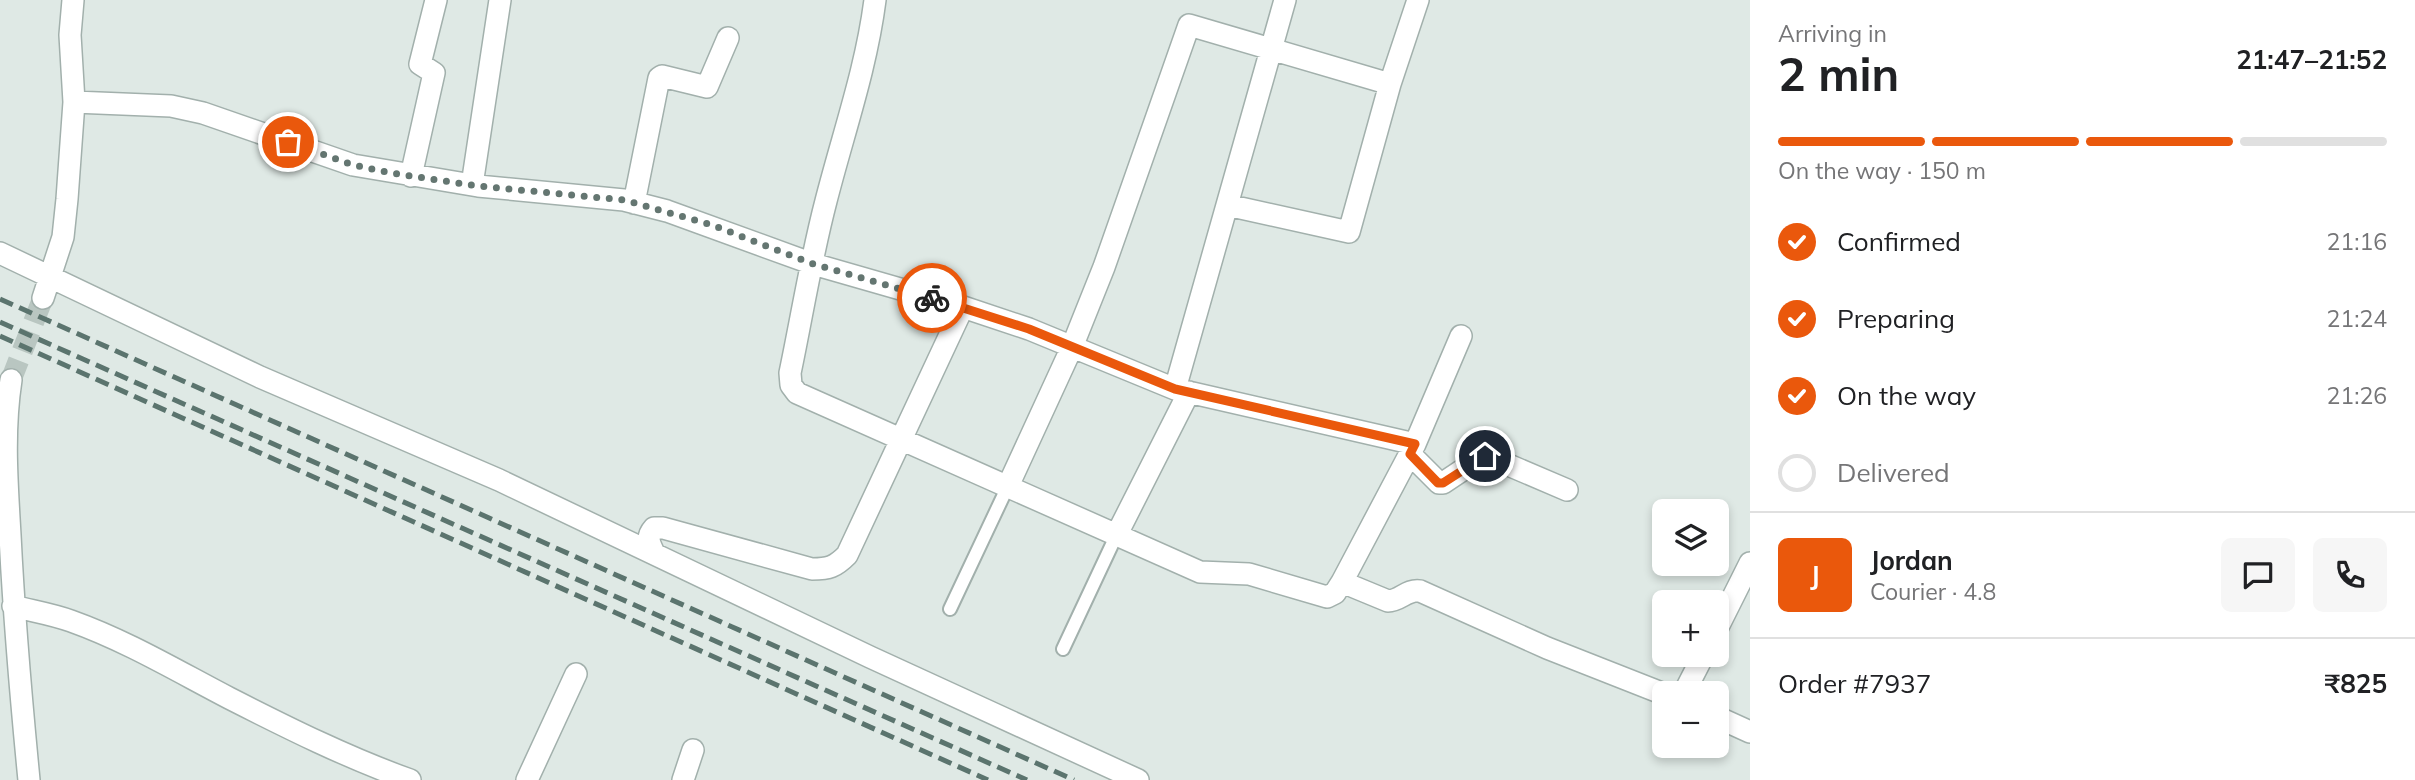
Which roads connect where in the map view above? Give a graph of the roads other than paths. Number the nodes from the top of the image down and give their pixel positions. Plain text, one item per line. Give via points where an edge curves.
1 (73, 0) edge
2 (436, 0) edge
3 (500, 0) edge
4 (875, 0) edge
5 (1285, 0) edge
6 (1418, 0) edge
7 (728, 38) dead end
8 (1271, 48) junction
9 (1390, 84) junction
10 (74, 102) junction
11 (411, 176) junction
12 (472, 185) junction
13 (634, 203) junction
14 (1227, 205) junction
15 (0, 253) edge
16 (813, 264) junction
17 (50, 277) junction
18 (43, 298) tunnel mouth
19 (963, 307) junction
20 (1461, 336) dead end
21 (1072, 347) junction
22 (11, 380) tunnel mouth
23 (1182, 391) junction
24 (3, 411) edge
25 (902, 439) junction
26 (1412, 449) junction
27 (1008, 486) junction
28 (1567, 490) dead end
29 (1116, 536) junction
30 (654, 553) junction
31 (1750, 563) edge
32 (1342, 582) junction
33 (1729, 605) edge
34 (13, 606) junction
35 (950, 609) dead end
36 (1063, 649) dead end
37 (576, 674) dead end
38 (1652, 689) edge
39 (1729, 722) edge
40 (1750, 732) edge
41 (693, 750) dead end
42 (372, 773) edge
43 (29, 780) edge
44 (410, 780) edge
45 (527, 780) edge
46 (682, 780) edge
47 (1138, 780) edge

1 - 10 street
2 - 11 street via 419,64 434,73
3 - 12 street
4 - 16 street via 857,97
5 - 8 street
6 - 9 street
7 - 13 street via 707,87 659,78
8 - 9 street
8 - 14 street
8 - 21 street via 1188,25
9 - 14 street via 1349,232
10 - 11 street via 171,106 203,113 353,165
10 - 17 street via 63,237
11 - 12 street
12 - 13 street
13 - 16 street via 712,225
14 - 23 street
15 - 17 street
16 - 19 street
16 - 25 street via 791,385 797,393
17 - 18 street
17 - 30 street via 260,377
19 - 21 street
19 - 25 street
20 - 26 street
21 - 23 street
21 - 27 street
22 - 24 street
23 - 26 street
23 - 29 street
24 - 34 street
25 - 27 street
25 - 30 street via 847,555 831,569 812,569 663,528 654,528 649,534
26 - 28 street via 1438,483 1485,456
26 - 32 street
27 - 29 street
27 - 35 lane
29 - 32 street via 1199,572 1249,574 1327,597
29 - 36 lane
30 - 47 street
31 - 33 street
32 - 38 street via 1388,601 1420,591
34 - 42 street via 68,620 153,656
34 - 43 street
37 - 45 street
39 - 40 street
41 - 46 street
42 - 44 street

